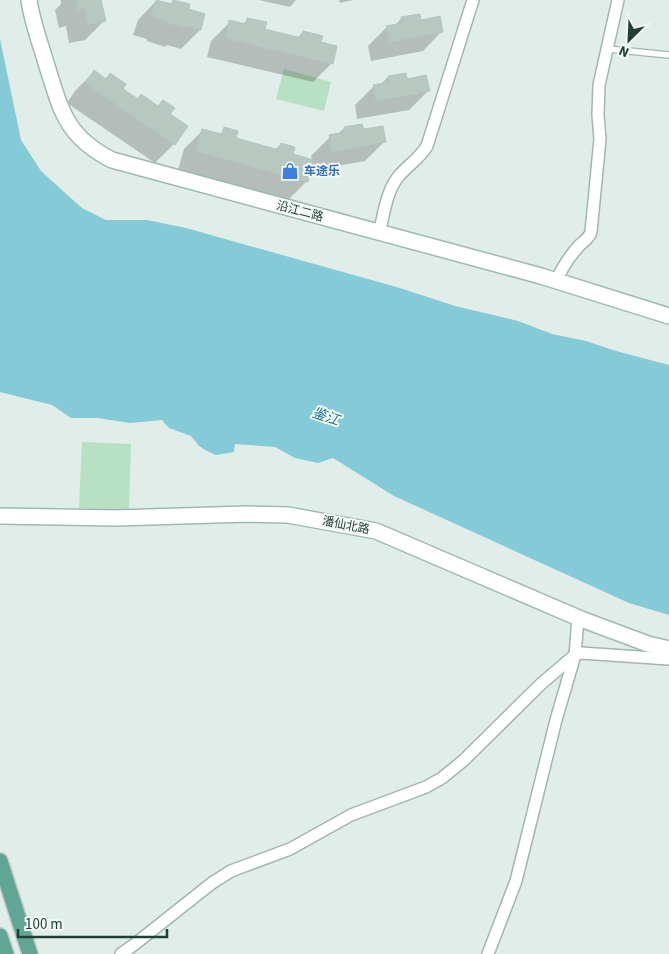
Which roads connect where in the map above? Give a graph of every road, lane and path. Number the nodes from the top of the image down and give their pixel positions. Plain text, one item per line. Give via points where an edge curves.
1 (29, 0) edge
2 (473, 0) edge
3 (618, 0) edge
4 (608, 49) junction
5 (669, 55) edge
6 (379, 233) junction
7 (556, 281) junction
8 (669, 316) edge
9 (0, 516) edge
10 (578, 618) junction
11 (669, 649) edge
12 (575, 655) junction
13 (669, 659) edge
14 (0, 861) edge
15 (0, 936) edge
16 (6, 954) edge
17 (30, 954) edge
18 (121, 954) edge
19 (488, 954) edge

1 - 6 street, 沿江二路 via 62,113 77,135 98,153 112,160
2 - 6 street via 427,146 396,180
3 - 4 street
4 - 5 lane
4 - 7 street via 599,85 600,138 592,232 567,260
6 - 7 street, 沿江二路
7 - 8 street, 沿江二路
9 - 10 street, 潘仙北路 via 288,515 351,526 376,531
10 - 11 street, 潘仙北路
10 - 12 street
12 - 13 street
12 - 18 street via 442,778 352,816 290,849 231,871 212,882
12 - 19 street via 516,881
14 - 17 main road
15 - 16 main road

